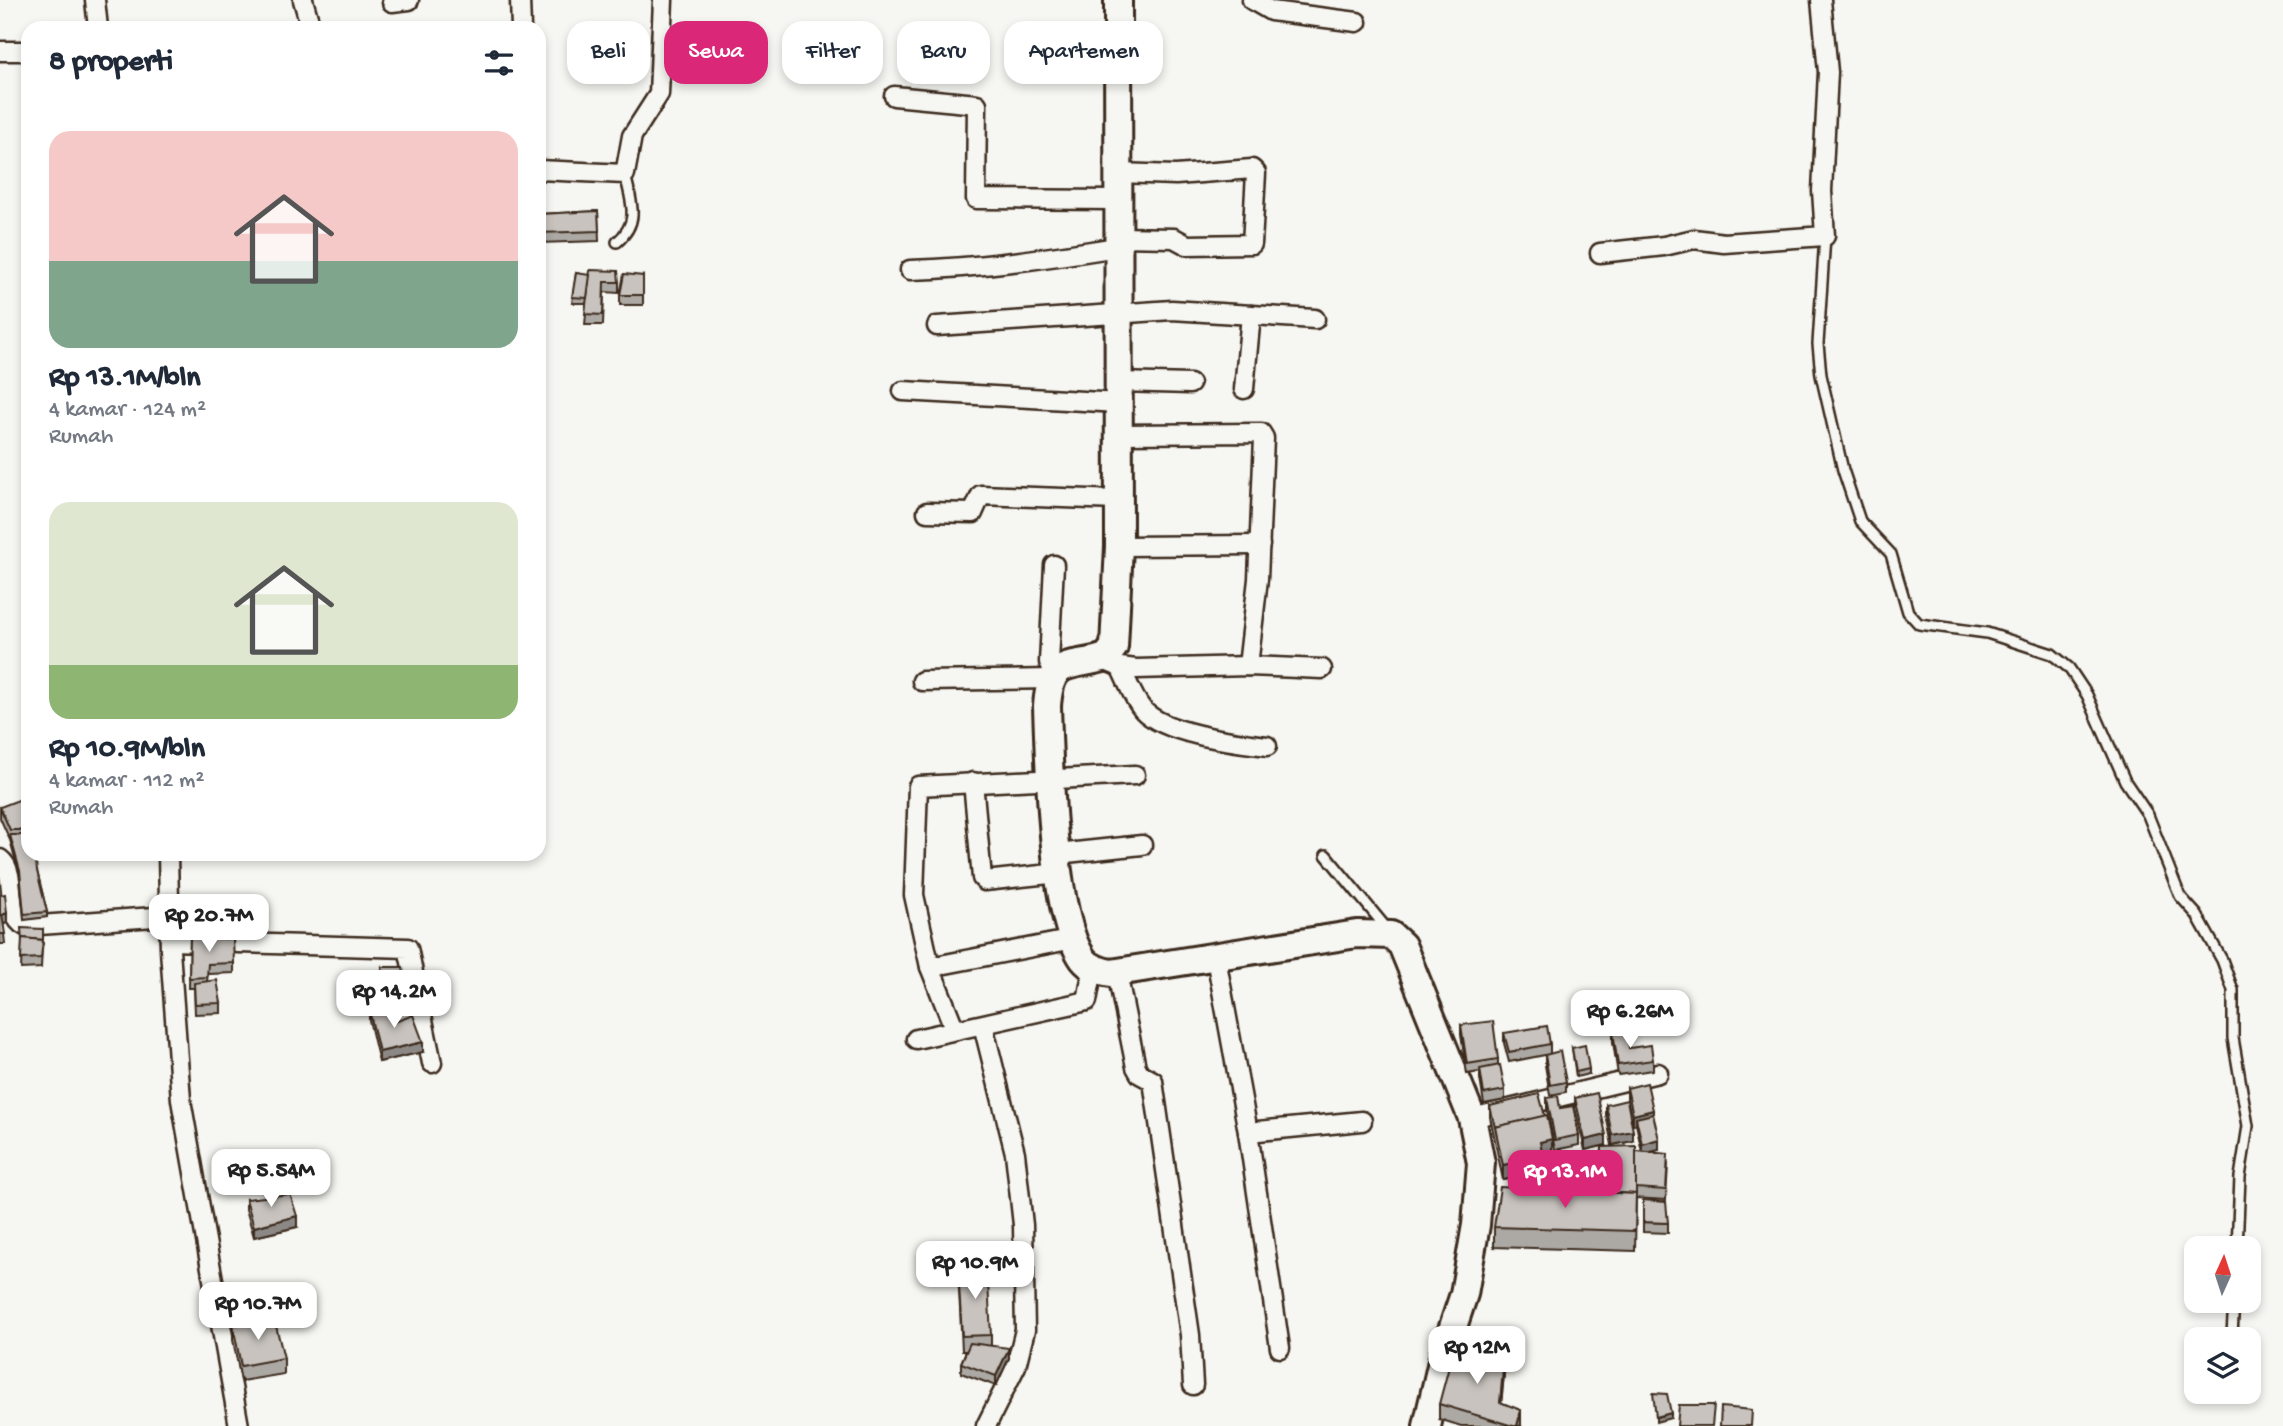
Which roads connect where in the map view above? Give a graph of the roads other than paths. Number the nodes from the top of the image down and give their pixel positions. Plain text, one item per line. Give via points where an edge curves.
1 (95, 0) edge
2 (303, 0) edge
3 (520, 0) edge
4 (663, 0) edge
5 (1118, 0) edge
6 (1252, 0) edge
7 (1821, 0) edge
8 (97, 21) edge
9 (309, 21) edge
10 (521, 21) edge
11 (1357, 22) dead end
12 (0, 51) edge
13 (21, 51) edge
14 (894, 96) dead end
15 (546, 170) edge
16 (1118, 173) junction
17 (625, 174) junction
18 (1117, 200) junction
19 (1822, 236) junction
20 (617, 242) dead end
21 (1117, 242) junction
22 (1600, 253) dead end
23 (910, 270) dead end
24 (1117, 314) junction
25 (1251, 315) junction
26 (1315, 319) dead end
27 (937, 326) dead end
28 (1190, 384) dead end
29 (1244, 389) dead end
30 (903, 391) dead end
31 (1119, 392) junction
32 (1119, 434) junction
33 (1118, 500) junction
34 (927, 512) dead end
35 (1260, 545) junction
36 (1119, 546) junction
37 (1054, 565) dead end
38 (1111, 663) junction
39 (1248, 666) junction
40 (1322, 669) dead end
41 (1053, 676) junction
42 (922, 681) dead end
43 (1267, 746) dead end
44 (1135, 775) dead end
45 (1050, 780) junction
46 (973, 782) junction
47 (1142, 845) dead end
48 (1326, 855) dead end
49 (0, 859) edge
50 (168, 861) edge
51 (1058, 864) junction
52 (169, 916) junction
53 (1391, 934) junction
54 (1074, 939) junction
55 (170, 941) junction
56 (1216, 958) junction
57 (930, 967) junction
58 (1105, 971) junction
59 (983, 1025) junction
60 (955, 1030) junction
61 (916, 1039) dead end
62 (432, 1063) dead end
63 (1658, 1073) dead end
64 (1472, 1118) junction
65 (1362, 1121) dead end
66 (1248, 1132) junction
67 (2238, 1236) edge
68 (1280, 1348) dead end
69 (1193, 1385) dead end
70 (239, 1426) edge
71 (986, 1426) edge
72 (1427, 1426) edge

1 - 8 street
2 - 9 street
3 - 10 street
4 - 17 street via 659,94 632,136
5 - 16 street
6 - 11 street via 1271,10
7 - 19 street via 1828,72
12 - 13 street
14 - 18 street via 977,104 976,199
15 - 17 street
16 - 18 street
16 - 21 street via 1176,175 1252,169 1256,173 1252,244 1187,245 1174,238
17 - 20 lane via 632,222 629,232
18 - 21 street
19 - 22 street via 1724,243 1694,239
19 - 67 lane via 1818,344 1830,416 1860,521 1891,554 1911,617 1919,624 1987,633 2052,654 2069,668 2087,695 2125,781 2148,815 2180,896 2197,915 2231,980 2233,1038 2248,1126
21 - 23 street via 1047,258
21 - 24 street
24 - 25 street via 1172,310
24 - 27 street
24 - 31 street
25 - 26 street
25 - 29 street
28 - 31 street
30 - 31 street
31 - 32 street
32 - 33 street
32 - 35 street via 1261,433
33 - 34 street via 981,495 973,513
33 - 36 street
35 - 36 street
35 - 39 street
36 - 38 street
37 - 41 street via 1049,662
38 - 39 street
38 - 41 street via 1066,664
38 - 43 street via 1144,710 1165,722 1215,740
39 - 40 street
41 - 42 street
41 - 45 street via 1047,706
44 - 45 street
45 - 46 street
45 - 51 street
46 - 51 street via 985,881
46 - 57 street via 918,786 914,895
47 - 51 street
48 - 53 lane
49 - 52 street via 7,866 17,920 25,926
50 - 52 street
51 - 54 street
52 - 55 street
53 - 56 street via 1357,934
53 - 64 street via 1402,945
54 - 57 street
54 - 58 street via 1081,956
55 - 62 street via 408,948
55 - 70 street via 181,1100
56 - 58 street
56 - 66 street
57 - 60 street
58 - 59 street via 1087,1001
58 - 69 street via 1136,1067 1153,1081 1190,1335
59 - 60 street
59 - 71 street via 1015,1153 1023,1225 1025,1330 1016,1366
60 - 61 street
63 - 64 street
64 - 72 street via 1481,1163 1476,1225 1464,1294
65 - 66 street
66 - 68 street

